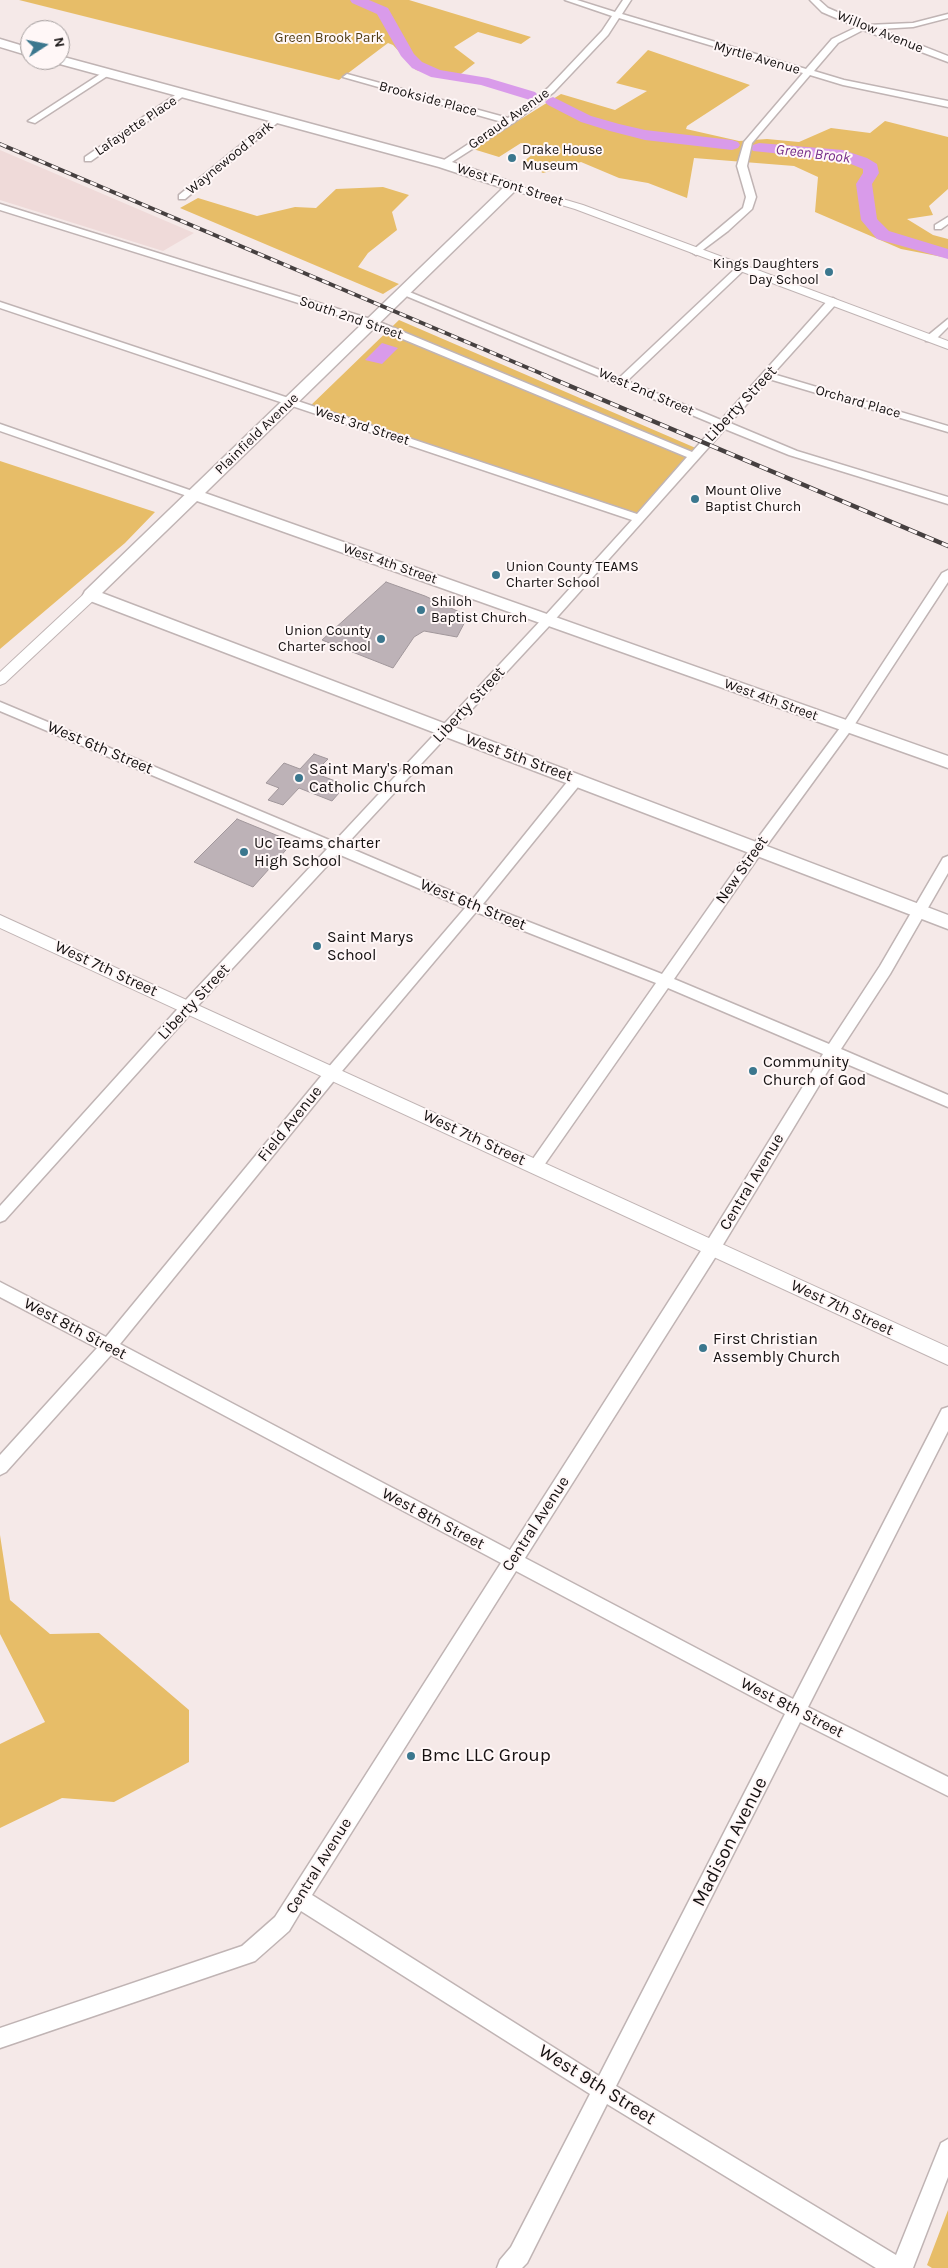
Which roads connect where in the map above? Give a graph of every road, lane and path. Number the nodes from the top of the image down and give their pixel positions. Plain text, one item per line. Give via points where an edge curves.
1 (569, 0) edge
2 (627, 0) edge
3 (814, 0) edge
4 (618, 15) junction
5 (948, 16) edge
6 (868, 27) junction
7 (0, 43) edge
8 (20, 49) edge
9 (948, 59) edge
10 (70, 63) edge
11 (808, 72) junction
12 (108, 73) junction
13 (347, 77) dead end
14 (184, 93) junction
15 (948, 104) edge
16 (278, 119) junction
17 (32, 121) dead end
18 (510, 121) junction
19 (88, 159) dead end
20 (444, 164) junction
21 (512, 187) junction
22 (182, 197) dead end
23 (0, 207) edge
24 (948, 220) edge
25 (938, 227) dead end
26 (696, 252) junction
27 (741, 268) junction
28 (404, 293) junction
29 (833, 301) junction
30 (1, 304) edge
31 (948, 322) edge
32 (373, 323) junction
33 (930, 339) junction
34 (948, 345) edge
35 (768, 376) junction
36 (621, 381) junction
37 (291, 402) junction
38 (722, 425) junction
39 (0, 427) edge
40 (948, 429) edge
41 (693, 456) junction
42 (194, 495) junction
43 (948, 501) edge
44 (638, 518) junction
45 (948, 573) edge
46 (91, 595) junction
47 (548, 619) junction
48 (0, 680) edge
49 (0, 706) edge
50 (846, 727) junction
51 (445, 731) junction
52 (948, 762) edge
53 (577, 779) junction
54 (337, 848) junction
55 (756, 849) junction
56 (948, 860) edge
57 (474, 906) junction
58 (919, 910) junction
59 (0, 921) edge
60 (948, 922) edge
61 (665, 981) junction
62 (188, 1007) junction
63 (832, 1051) junction
64 (332, 1073) junction
65 (948, 1101) edge
66 (535, 1167) junction
67 (0, 1216) edge
68 (712, 1248) junction
69 (0, 1289) edge
70 (108, 1347) junction
71 (948, 1356) edge
72 (948, 1414) edge
73 (0, 1467) edge
74 (513, 1561) junction
75 (796, 1711) junction
76 (948, 1787) edge
77 (298, 1898) junction
78 (0, 2038) edge
79 (603, 2090) junction
80 (948, 2150) edge
81 (508, 2268) edge
82 (897, 2268) edge
83 (902, 2268) edge

1 - 4 street, Myrtle Avenue
2 - 4 street, Geraud Avenue
3 - 6 street, Willow Avenue via 825,10
4 - 11 street, Myrtle Avenue
4 - 18 street, Geraud Avenue via 592,48 550,90
5 - 6 street via 913,25
6 - 9 street, Willow Avenue
6 - 11 street via 835,41
7 - 8 main road
10 - 12 main road, West Front Street
11 - 15 street, Myrtle Avenue
11 - 26 street via 746,146 742,166 750,203 726,229
12 - 14 main road, West Front Street
12 - 17 street
13 - 18 street, Brookside Place
14 - 16 main road, West Front Street
14 - 19 street, Lafayette Place
16 - 20 main road, West Front Street
16 - 22 street, Waynewood Park
18 - 20 street, Geraud Avenue
20 - 21 main road, West Front Street
21 - 26 street, West Front Street via 579,208
21 - 28 main road, Plainfield Avenue
23 - 32 street, South 2nd Street
24 - 25 street
26 - 27 street, West Front Street
27 - 29 street, West Front Street
27 - 36 street
28 - 32 main road, Plainfield Avenue
28 - 36 street, West 2nd Street
29 - 33 street, West Front Street
29 - 35 street, Liberty Street
30 - 37 street, West 3rd Street
31 - 33 street
32 - 37 main road, Plainfield Avenue
32 - 41 street, South 2nd Street
33 - 34 street, West Front Street
35 - 38 street, Liberty Street
35 - 40 street, Orchard Place
36 - 38 street, West 2nd Street
37 - 42 main road, Plainfield Avenue
37 - 44 street, West 3rd Street
38 - 41 street, Liberty Street
38 - 43 street, West 2nd Street via 793,453
39 - 42 street, West 4th Street
41 - 44 street, Liberty Street
42 - 46 main road, Plainfield Avenue
42 - 47 main road, West 4th Street
44 - 47 street, Liberty Street
45 - 50 street, New Street
46 - 48 street, Plainfield Avenue
46 - 51 main road, West 5th Street
47 - 50 main road, West 4th Street
47 - 51 street, Liberty Street
49 - 54 street, West 6th Street
50 - 52 main road, West 4th Street
50 - 55 street, New Street
51 - 53 main road, West 5th Street
51 - 54 street, Liberty Street
53 - 55 main road, West 5th Street
53 - 57 street, Field Avenue
54 - 57 street, West 6th Street
54 - 62 street, Liberty Street
55 - 58 main road, West 5th Street
55 - 61 street, New Street
56 - 58 street, Central Avenue
57 - 61 street, West 6th Street
57 - 64 street, Field Avenue
58 - 60 main road, West 5th Street
58 - 63 street, Central Avenue via 885,970
59 - 62 street, West 7th Street
61 - 63 street, West 6th Street
61 - 66 street, New Street
62 - 64 street, West 7th Street
62 - 67 street, Liberty Street
63 - 65 street, West 6th Street
63 - 68 street, Central Avenue
64 - 66 street, West 7th Street
64 - 70 street, Field Avenue
66 - 68 street, West 7th Street
68 - 71 street, West 7th Street
68 - 74 street, Central Avenue
69 - 70 street, West 8th Street
70 - 73 street, Field Avenue
70 - 74 street, West 8th Street
72 - 75 street, Madison Avenue
74 - 75 street, West 8th Street
74 - 77 street, Central Avenue
75 - 76 street, West 8th Street
75 - 79 street, Madison Avenue
77 - 78 street, Central Avenue via 282,1924 248,1954
77 - 79 street, West 9th Street
79 - 81 street, Madison Avenue via 519,2255
79 - 82 street, West 9th Street
80 - 83 street

